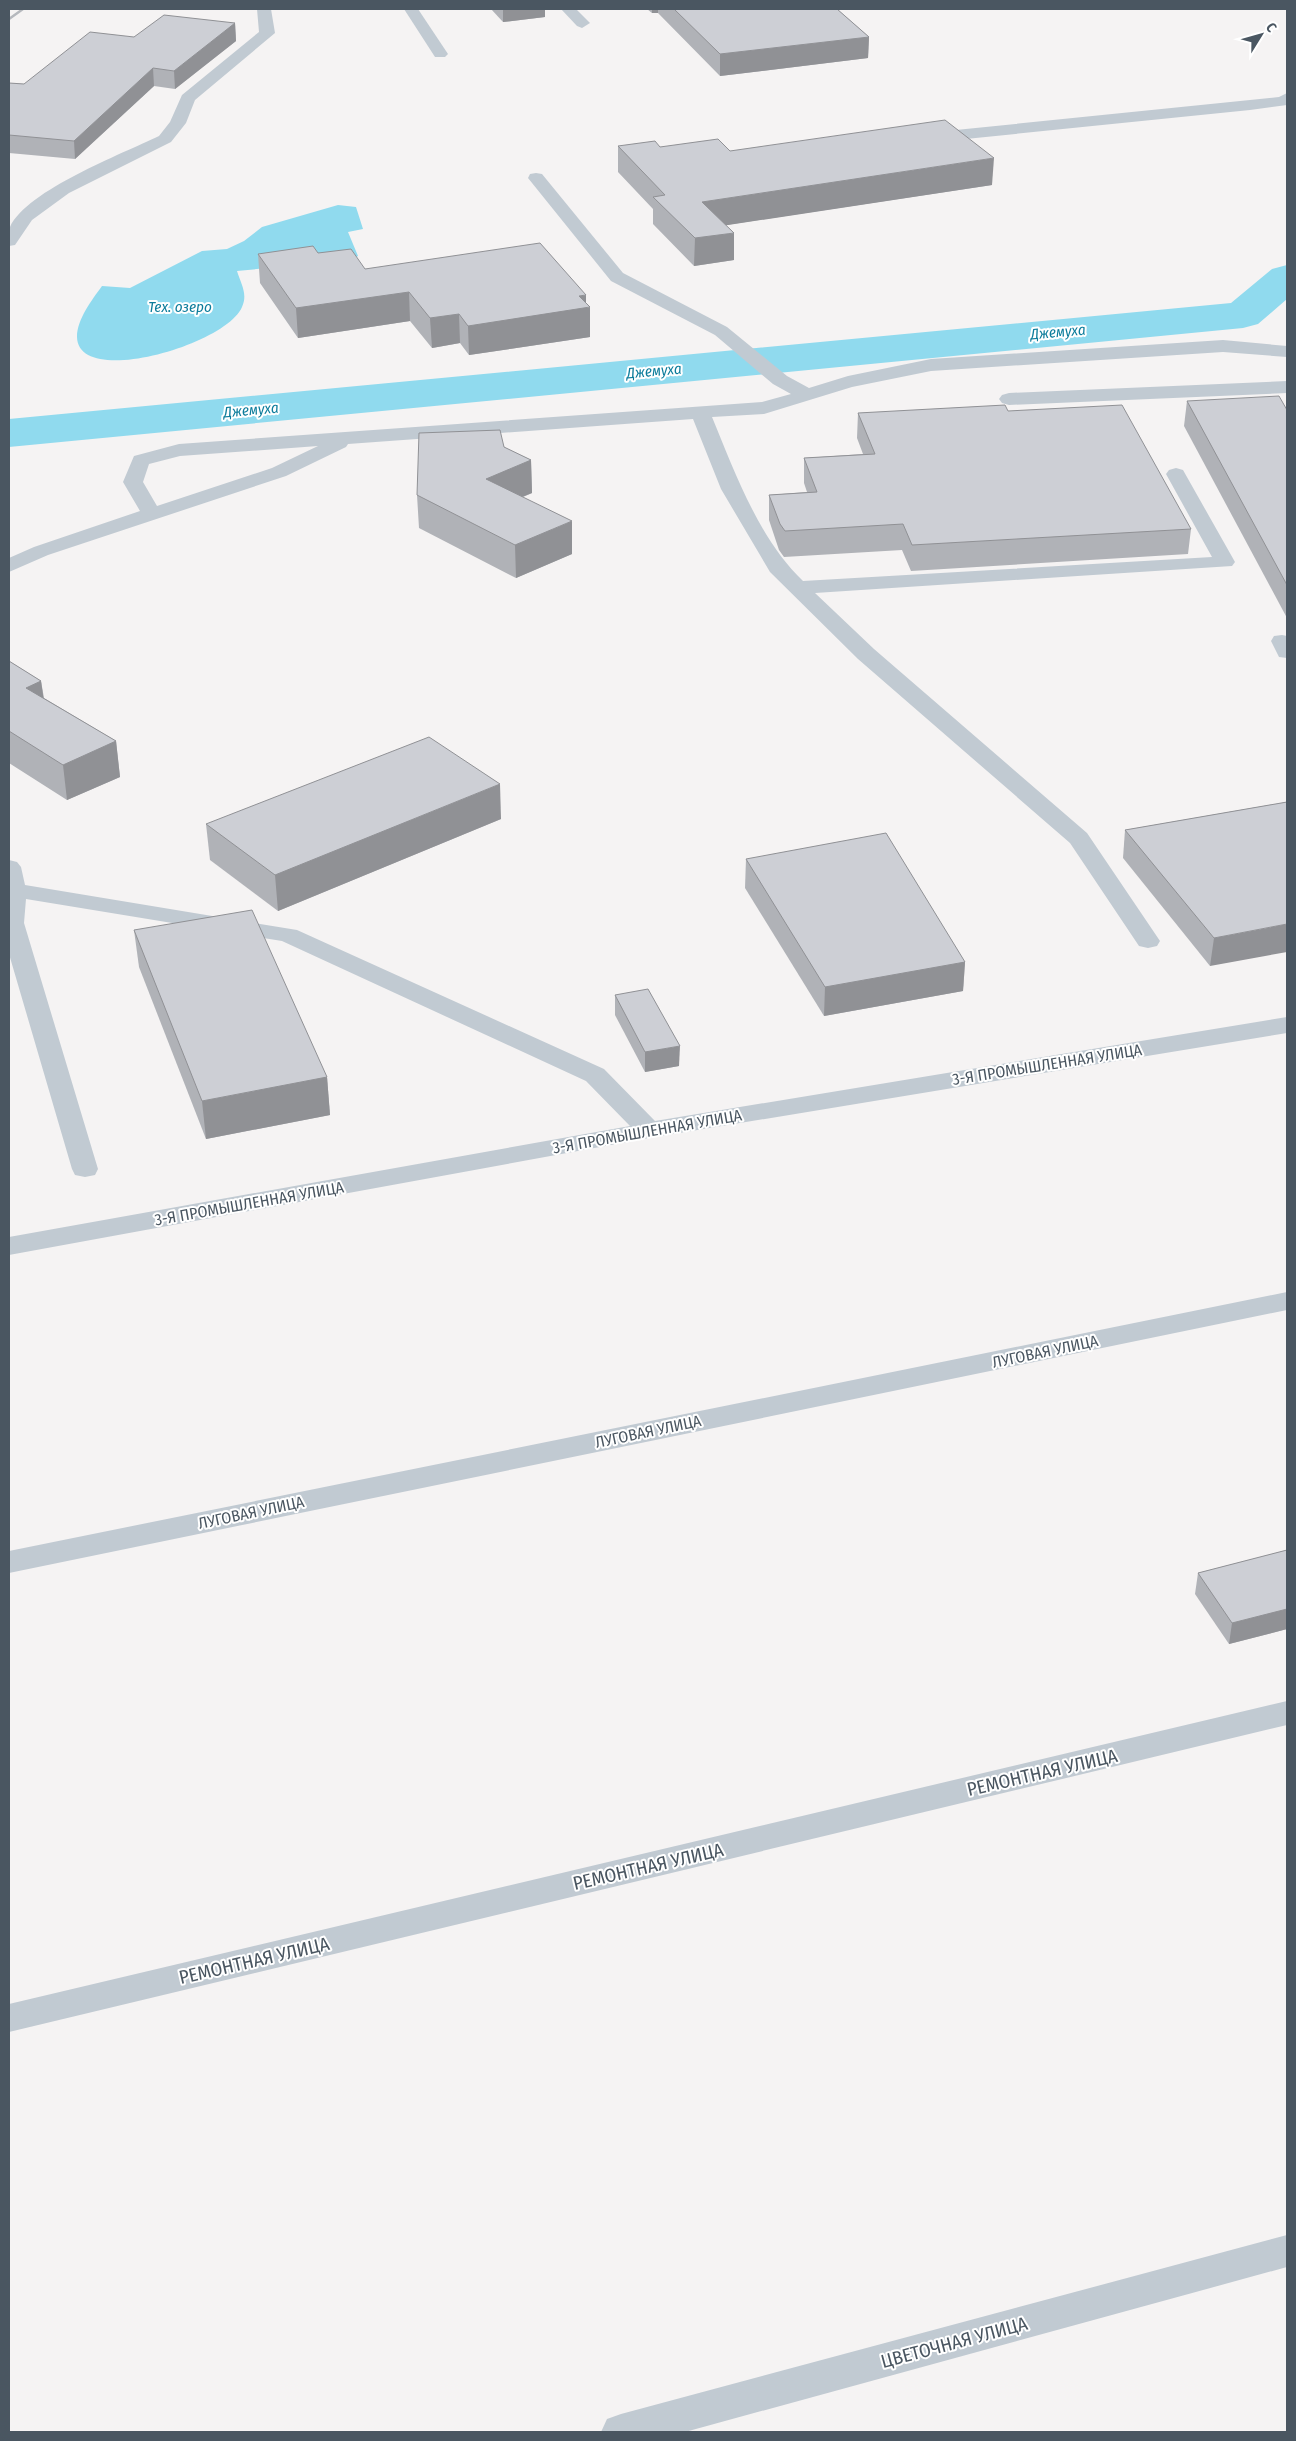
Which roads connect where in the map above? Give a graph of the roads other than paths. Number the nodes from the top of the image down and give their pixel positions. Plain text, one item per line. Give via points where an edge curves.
1 (264, 9) edge
2 (411, 9) edge
3 (568, 9) edge
4 (582, 23) dead end
5 (440, 54) dead end
6 (1287, 98) edge
7 (910, 140) edge
8 (536, 178) dead end
9 (9, 241) edge
10 (1287, 352) edge
11 (1287, 387) edge
12 (807, 395) junction
13 (1009, 398) dead end
14 (700, 412) junction
15 (350, 437) junction
16 (1176, 474) dead end
17 (152, 514) junction
18 (9, 566) edge
19 (798, 588) junction
20 (11, 882) edge
21 (1148, 941) dead end
22 (1287, 1024) edge
23 (649, 1130) junction
24 (85, 1169) dead end
25 (9, 1246) edge
26 (1287, 1301) edge
27 (9, 1562) edge
28 (1287, 1713) edge
29 (9, 2018) edge
30 (1287, 2251) edge
31 (621, 2432) edge

1 - 9 street via 267,33 188,98 178,123 165,139 63,189 26,216
2 - 5 street
3 - 4 street
6 - 7 street via 1250,105
8 - 12 street via 617,277 721,330 780,380
10 - 12 street via 1224,346 931,366 848,382
11 - 13 street
12 - 14 street via 764,408
14 - 15 street
14 - 19 street via 730,489 777,568
15 - 17 street via 279,472
15 - 17 street via 179,450 141,460 133,482
16 - 19 street via 1224,562
17 - 18 street via 41,551
19 - 21 street via 866,654 1079,838
20 - 23 street via 288,935 595,1075
20 - 24 street via 12,923
22 - 23 street, 3-Я ПРОМЫШЛЕННАЯ УЛИЦА
23 - 25 street, 3-Я ПРОМЫШЛЕННАЯ УЛИЦА
26 - 27 street, ЛУГОВАЯ УЛИЦА
28 - 29 street, РЕМОНТНАЯ УЛИЦА
30 - 31 street, ЦВЕТОЧНАЯ УЛИЦА

